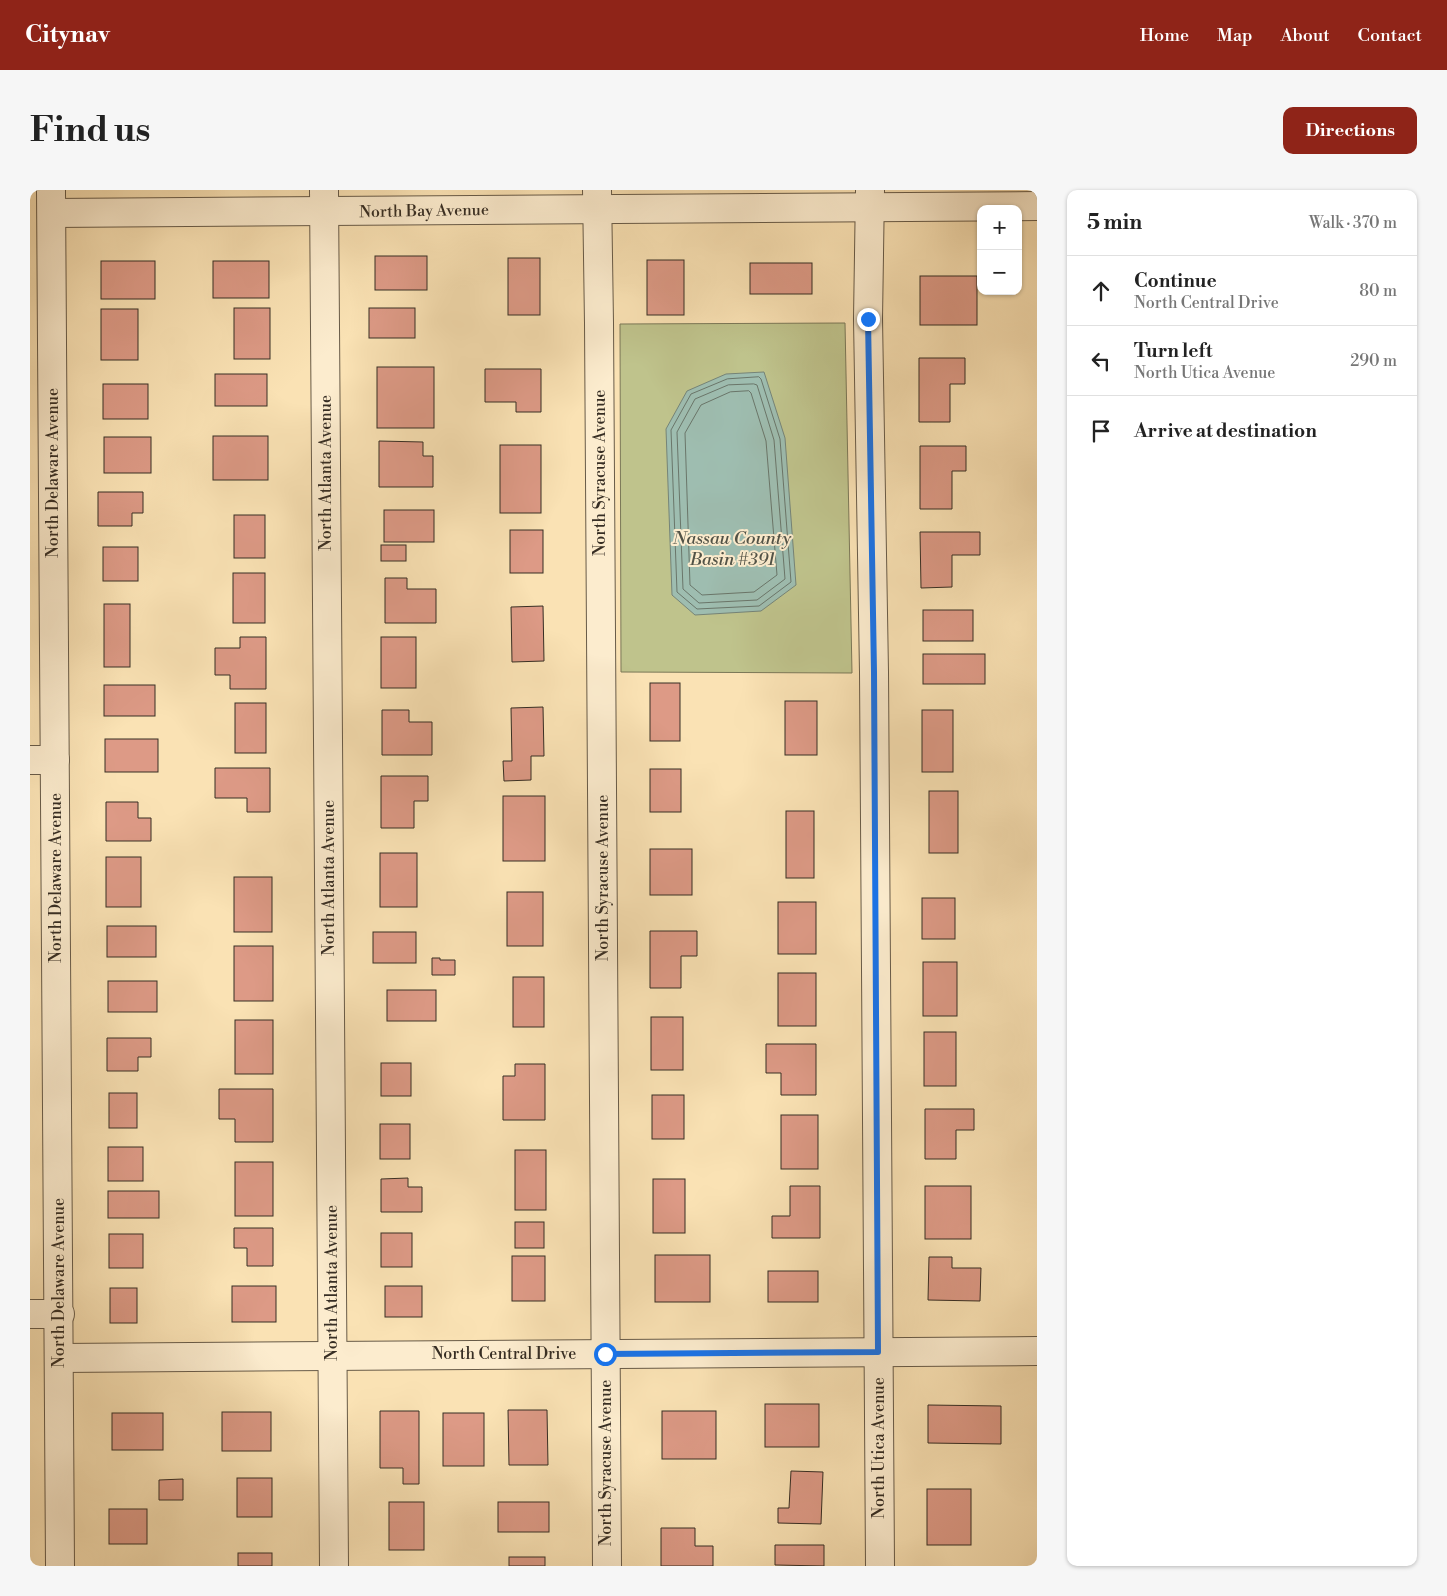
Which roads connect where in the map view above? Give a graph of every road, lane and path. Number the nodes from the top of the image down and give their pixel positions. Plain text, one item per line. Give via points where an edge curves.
1 (870, 198) edge
2 (597, 200) edge
3 (324, 201) edge
4 (52, 202) edge
5 (1037, 206) edge
6 (41, 311) edge
7 (42, 760) edge
8 (30, 1314) edge
9 (60, 1314) junction
10 (1037, 1351) edge
11 (878, 1352) junction
12 (605, 1354) junction
13 (332, 1355) junction
14 (60, 1358) junction
15 (60, 1566) edge
16 (334, 1566) edge
17 (607, 1566) edge
18 (880, 1566) edge

1 - 2 street, North Bay Avenue
1 - 5 street, North Bay Avenue
1 - 11 street, North Utica Avenue via 868,319
2 - 3 street, North Bay Avenue
2 - 12 street, North Syracuse Avenue
3 - 4 street, North Bay Avenue
3 - 13 street, North Atlanta Avenue
4 - 6 street, North Delaware Avenue
6 - 7 street, North Delaware Avenue
7 - 9 street, North Delaware Avenue
8 - 9 street
9 - 14 street, North Delaware Avenue
10 - 11 street, North Central Drive
11 - 12 street, North Central Drive
11 - 18 street, North Utica Avenue
12 - 13 street, North Central Drive
12 - 17 street, North Syracuse Avenue
13 - 14 street, North Central Drive
13 - 16 street, North Atlanta Avenue
14 - 15 street, North Delaware Avenue

